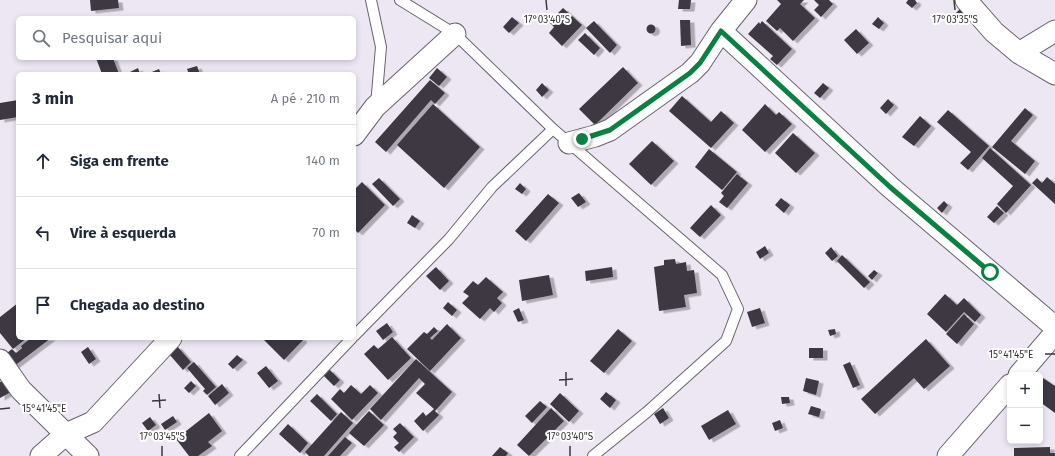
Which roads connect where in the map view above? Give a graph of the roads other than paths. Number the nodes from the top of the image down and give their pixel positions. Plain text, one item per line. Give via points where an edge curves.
1 (371, 0) edge
2 (400, 0) edge
3 (746, 0) edge
4 (966, 0) edge
5 (721, 31) junction
6 (1055, 31) edge
7 (455, 34) junction
8 (1019, 52) junction
9 (1055, 74) edge
10 (375, 108) junction
11 (553, 129) junction
12 (356, 132) edge
13 (569, 142) junction
14 (1055, 327) edge
15 (1055, 333) edge
16 (356, 334) edge
17 (169, 340) edge
18 (350, 340) edge
19 (0, 360) edge
20 (1022, 372) edge
21 (1007, 388) edge
22 (66, 434) junction
23 (41, 456) edge
24 (88, 456) edge
25 (240, 456) edge
26 (593, 456) edge
27 (948, 456) edge

1 - 10 lane via 381,47
2 - 7 lane
3 - 5 street
4 - 8 street via 994,32
5 - 13 street via 700,63 690,73 610,130
5 - 14 street via 890,187
6 - 8 street
7 - 10 street
7 - 11 lane
8 - 9 street
10 - 12 street
11 - 13 lane
11 - 16 lane via 492,187 449,239
13 - 26 lane via 722,275 738,308 726,341
15 - 20 street
17 - 22 street via 93,422
18 - 25 lane
19 - 22 street via 21,390
21 - 27 street
22 - 23 street
22 - 24 street

